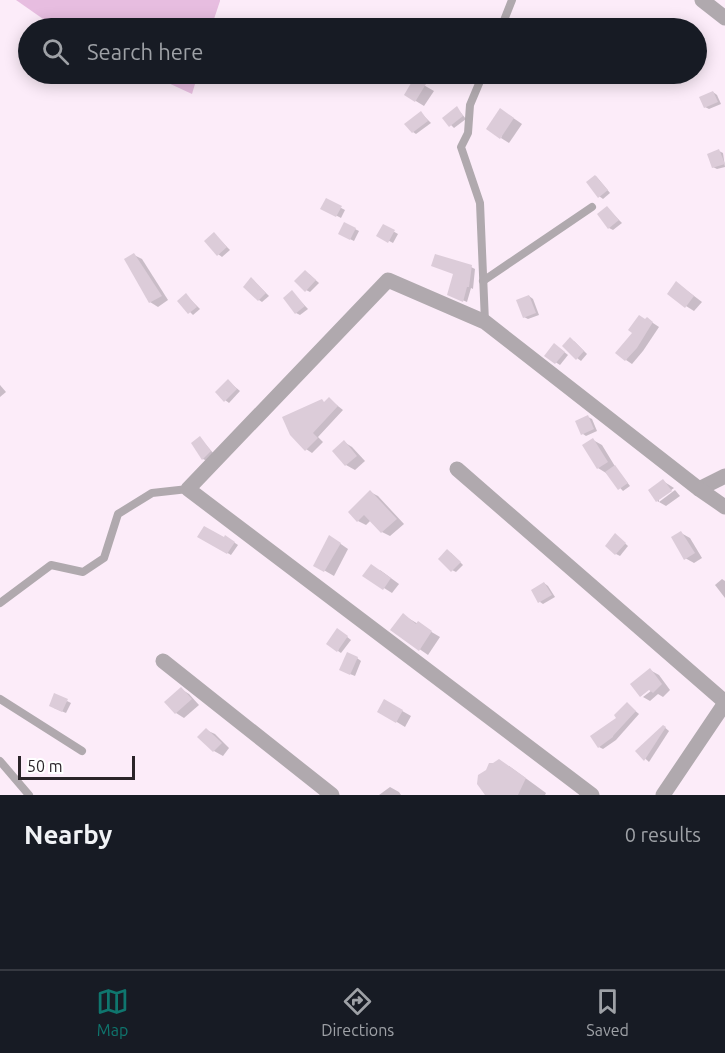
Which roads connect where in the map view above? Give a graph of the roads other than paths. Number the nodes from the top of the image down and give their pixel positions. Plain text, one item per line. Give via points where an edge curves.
1 (512, 0) edge
2 (702, 0) edge
3 (505, 18) edge
4 (725, 18) edge
5 (479, 84) edge
6 (592, 207) dead end
7 (483, 281) junction
8 (485, 322) junction
9 (457, 469) dead end
10 (725, 476) edge
11 (188, 489) junction
12 (699, 489) junction
13 (725, 507) edge
14 (0, 603) edge
15 (163, 661) dead end
16 (0, 699) edge
17 (725, 703) edge
18 (82, 751) dead end
19 (0, 761) edge
20 (29, 795) edge
21 (333, 795) edge
22 (592, 795) edge
23 (663, 795) edge

1 - 3 lane
2 - 4 street
5 - 7 lane via 470,105 468,133 460,147 480,203
6 - 7 lane
7 - 8 lane
8 - 11 street via 388,280
8 - 12 street
9 - 17 street
10 - 12 street
11 - 14 lane via 152,493 118,514 104,558 83,572 51,565
11 - 22 street
12 - 13 street
15 - 21 street
16 - 18 lane
17 - 23 street
19 - 20 lane

